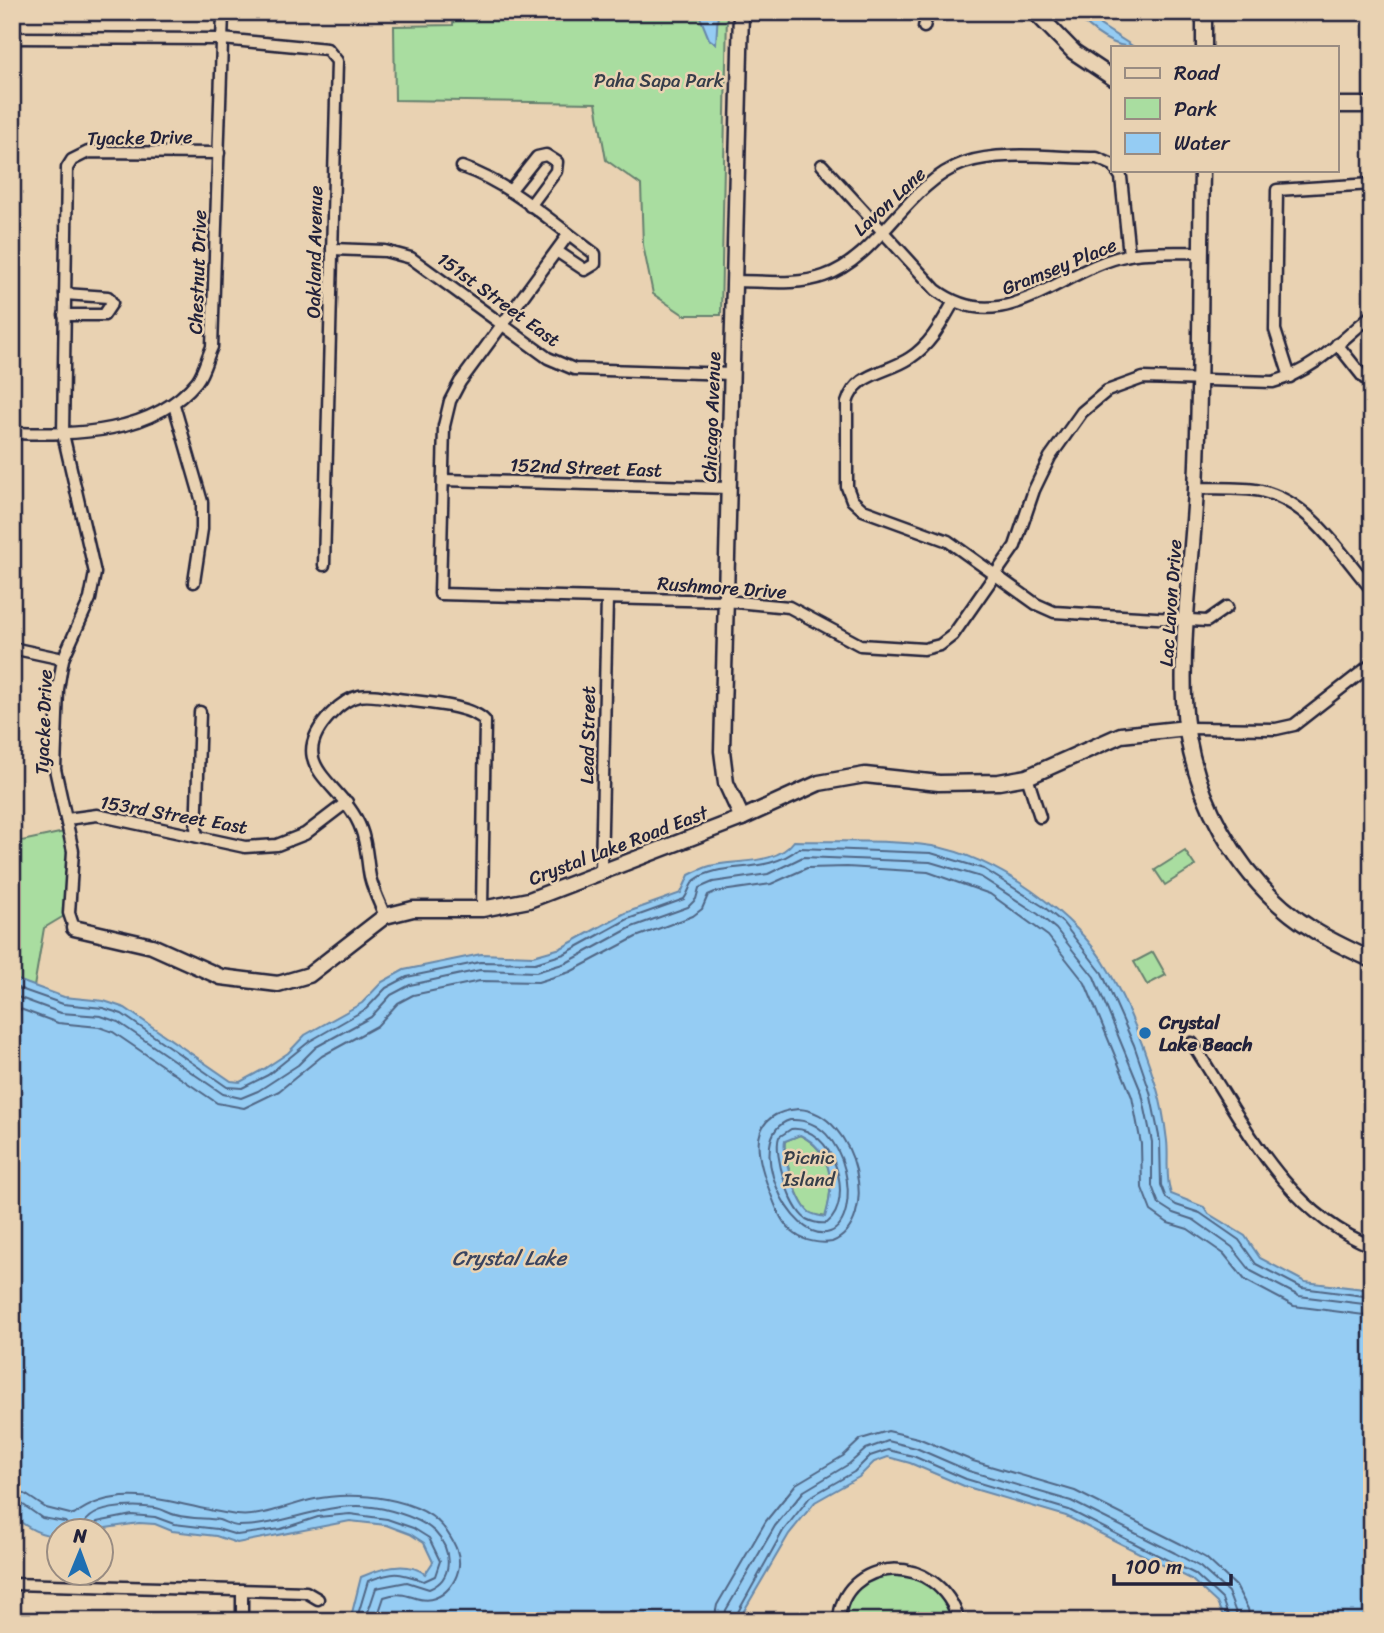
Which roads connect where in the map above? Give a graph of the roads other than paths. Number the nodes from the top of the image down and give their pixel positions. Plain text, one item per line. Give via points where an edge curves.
1 (223, 12) edge
2 (741, 12) edge
3 (928, 12) edge
4 (1035, 12) edge
5 (1204, 12) edge
6 (923, 27) dead end
7 (12, 38) edge
8 (222, 39) junction
9 (1203, 46) edge
10 (1111, 77) edge
11 (1338, 105) edge
12 (1372, 105) edge
13 (219, 153) junction
14 (1111, 164) edge
15 (822, 165) dead end
16 (462, 167) dead end
17 (1117, 172) edge
18 (1202, 172) edge
19 (1372, 184) edge
20 (510, 191) junction
21 (530, 206) junction
22 (881, 231) junction
23 (568, 235) junction
24 (332, 249) junction
25 (1200, 249) junction
26 (558, 252) junction
27 (1129, 255) junction
28 (734, 281) junction
29 (65, 294) junction
30 (953, 303) junction
31 (64, 315) junction
32 (1372, 315) edge
33 (503, 324) junction
34 (1337, 344) junction
35 (732, 374) junction
36 (1198, 377) junction
37 (1290, 377) junction
38 (1364, 378) dead end
39 (174, 405) junction
40 (12, 432) edge
41 (63, 434) junction
42 (443, 480) junction
43 (729, 488) junction
44 (1196, 488) junction
45 (324, 565) dead end
46 (998, 575) junction
47 (194, 582) dead end
48 (1372, 590) edge
49 (607, 599) junction
50 (726, 601) junction
51 (1227, 607) dead end
52 (1187, 621) junction
53 (12, 648) edge
54 (63, 659) junction
55 (1372, 664) edge
56 (200, 712) dead end
57 (1187, 728) junction
58 (1027, 777) junction
59 (347, 802) junction
60 (1040, 817) dead end
61 (742, 818) junction
62 (67, 819) junction
63 (196, 836) junction
64 (601, 872) junction
65 (482, 909) junction
66 (386, 916) junction
67 (74, 928) joint
68 (1372, 960) edge
69 (1192, 1043) dead end
70 (1372, 1246) edge
71 (12, 1584) edge
72 (242, 1590) junction
73 (318, 1599) dead end
74 (242, 1621) edge
75 (839, 1621) edge
76 (959, 1621) edge

1 - 8 street, Chestnut Drive
2 - 28 street, Chicago Avenue
3 - 6 street
4 - 10 street via 1073,52
5 - 9 street
7 - 8 street, Oakland Avenue
8 - 13 street, Chestnut Drive
8 - 24 street, Oakland Avenue via 327,49 337,61
11 - 12 street
13 - 29 street, Tyacke Drive via 89,152 72,160 66,168
13 - 39 street, Chestnut Drive via 212,346 199,379
14 - 22 street, Lavon Lane via 1097,158 995,157 964,163 930,181
15 - 22 street
16 - 20 street via 486,175
17 - 27 street
18 - 25 street, Lac Lavon Drive
19 - 37 street via 1277,190 1275,330
20 - 21 street
20 - 21 street via 537,157 546,155 557,162 556,171
21 - 23 street
22 - 28 street, Lavon Lane via 849,263 825,276 800,282
22 - 30 street
23 - 26 street
23 - 26 street via 595,254 595,264 585,270
24 - 33 street, 151st Street East via 385,251 411,258
24 - 45 street, Oakland Avenue
25 - 27 street, Gramsey Place
25 - 36 street, Lac Lavon Drive
26 - 33 street
27 - 30 street, Gramsey Place via 1002,309
28 - 35 street, Chicago Avenue
29 - 31 street, Tyacke Drive
29 - 31 street via 101,294 111,303 104,315
30 - 46 street via 934,337 918,351 862,379 850,391 847,487 863,510 948,541
31 - 41 street, Tyacke Drive
32 - 34 street, Rushmore Drive
33 - 35 street, 151st Street East via 548,358 574,369
33 - 42 street via 450,401 444,426
34 - 37 street, Rushmore Drive via 1312,367
34 - 38 street
35 - 43 street, Chicago Avenue
36 - 37 street, Rushmore Drive via 1273,382
36 - 44 street, Lac Lavon Drive
36 - 46 street, Rushmore Drive via 1143,378 1107,391 1082,412 1050,457 1015,546
39 - 41 street, Chestnut Drive via 142,419
39 - 47 street via 202,502
40 - 41 street, Chestnut Drive
41 - 54 street, Tyacke Drive via 95,573 90,599
42 - 43 street, 152nd Street East
42 - 49 street, Rushmore Drive via 440,594
43 - 50 street, Chicago Avenue
44 - 48 street via 1260,491 1297,506
44 - 52 street, Lac Lavon Drive
46 - 50 street, Rushmore Drive via 953,635 924,649 860,645 789,607
46 - 52 street via 1054,612
49 - 50 street, Rushmore Drive
49 - 64 street, Lead Street
50 - 61 street, Chicago Avenue via 722,751 726,783
51 - 52 street via 1207,621
52 - 57 street, Lac Lavon Drive
53 - 54 street
54 - 62 street, Tyacke Drive via 55,769
55 - 57 street via 1294,725
56 - 63 street
57 - 58 street, Crystal Lake Road East via 1121,735
57 - 68 street, Lac Lavon Drive via 1209,807 1254,878 1315,931
58 - 60 street
58 - 61 street, Crystal Lake Road East via 967,785 890,776 839,778 796,791
59 - 63 street, 153rd Street East via 305,834 277,845 245,847
59 - 65 street via 317,772 310,752 316,730 344,701 368,694 479,715 487,730
59 - 66 street via 362,830 371,881
61 - 64 street, Crystal Lake Road East
62 - 63 street, 153rd Street East via 97,815
62 - 67 street, Tyacke Drive via 73,851 69,913
64 - 65 street, Crystal Lake Road East via 529,900
65 - 66 street, Crystal Lake Road East via 413,909
66 - 67 street, Crystal Lake Road East via 309,975 278,984 221,977 152,946
69 - 70 street via 1286,1185 1320,1218
71 - 72 street
72 - 73 street via 306,1592
72 - 74 street
75 - 76 street via 842,1600 853,1587 879,1573 899,1569 937,1582

